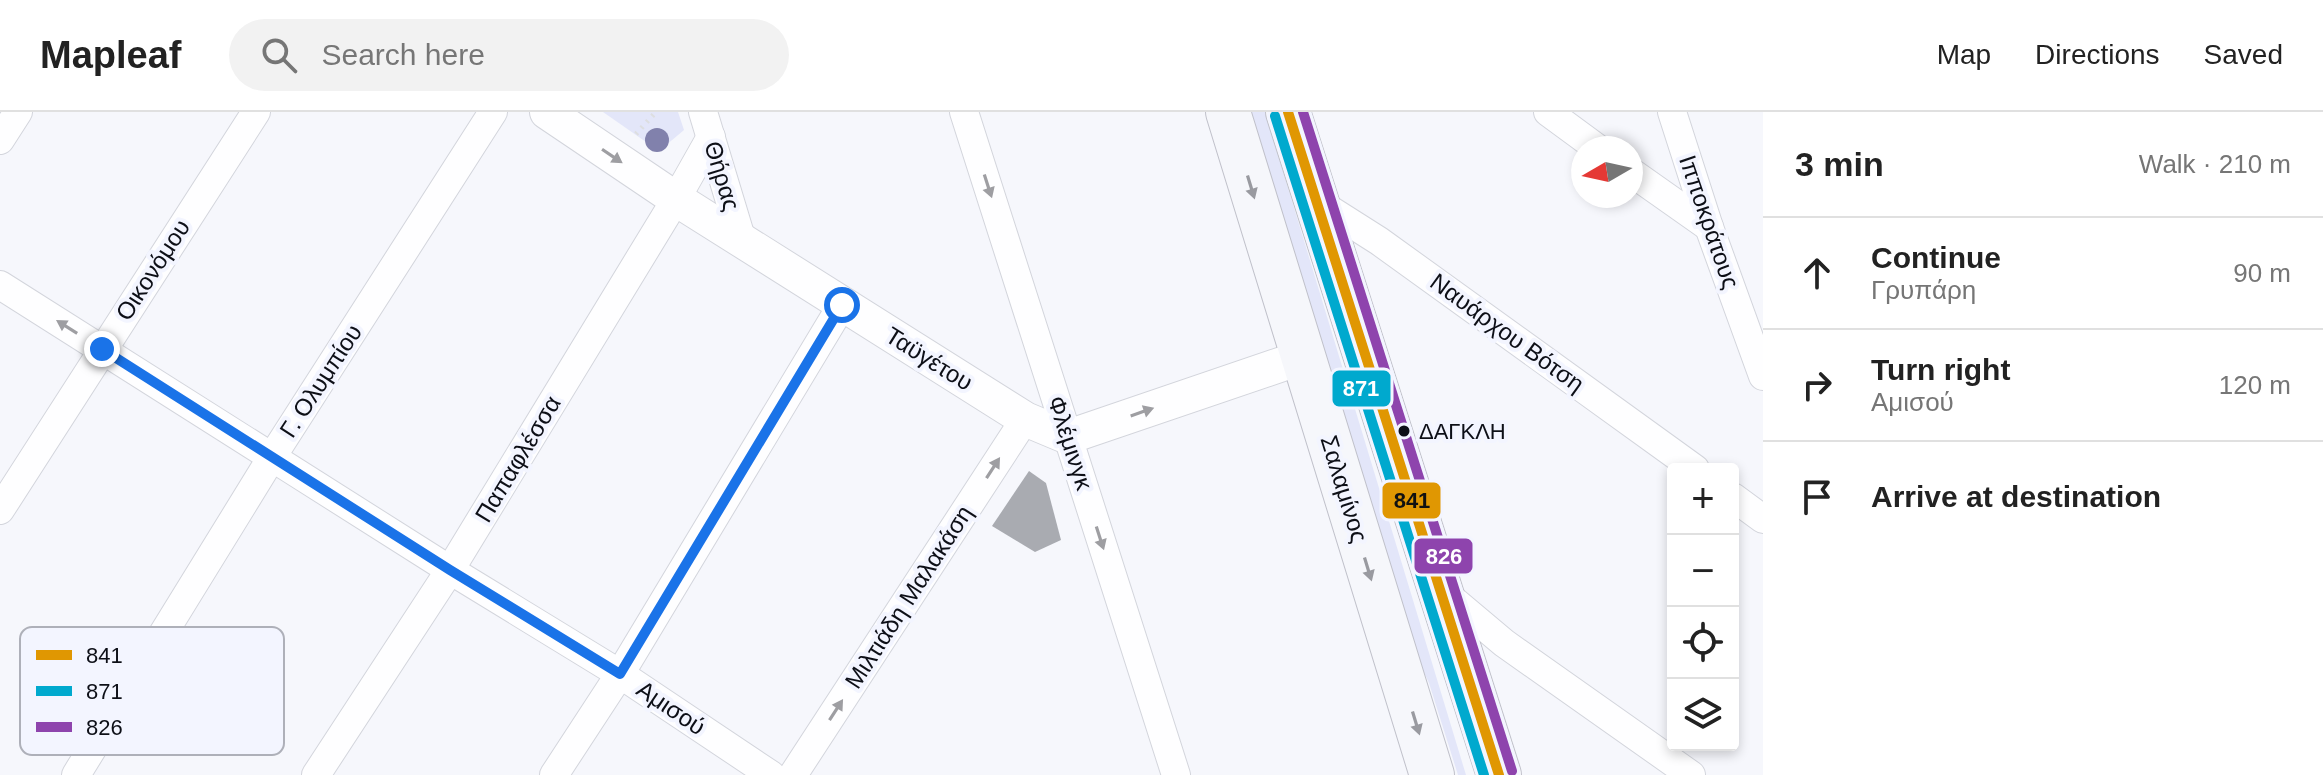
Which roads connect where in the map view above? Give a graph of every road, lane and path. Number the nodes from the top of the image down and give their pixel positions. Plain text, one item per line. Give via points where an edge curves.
1 (18, 112) edge
2 (256, 112) edge
3 (493, 112) edge
4 (547, 112) edge
5 (964, 112) edge
6 (1228, 112) edge
7 (1288, 112) edge
8 (1548, 112) edge
9 (1672, 112) edge
10 (655, 113) edge
11 (707, 124) edge
12 (635, 134) dead end
13 (1581, 136) edge
14 (0, 140) edge
15 (1643, 180) edge
16 (676, 199) junction
17 (1316, 201) junction
18 (1709, 227) junction
19 (742, 241) junction
20 (0, 285) edge
21 (842, 305) junction
22 (102, 349) junction
23 (1303, 357) junction
24 (1761, 364) edge
25 (1025, 419) junction
26 (1068, 437) junction
27 (272, 457) junction
28 (1687, 463) edge
29 (1739, 501) edge
30 (0, 510) edge
31 (1763, 519) edge
32 (450, 570) junction
33 (1440, 588) junction
34 (167, 627) edge
35 (620, 674) junction
36 (88, 755) edge
37 (76, 775) edge
38 (316, 775) edge
39 (554, 775) edge
40 (771, 775) edge
41 (793, 775) edge
42 (1176, 775) edge
43 (1432, 775) edge
44 (1499, 775) edge
45 (1691, 775) edge

1 - 14 street
2 - 22 street, Οικονόμου
3 - 27 street, Γ. Ολυμπίου
4 -> 16 street, Ταϋγέτου
5 -> 26 street, Φλέμινγκ
6 -> 23 main road, Σαλαμίνος
7 - 17 main road
8 - 13 street
9 - 18 street, Ιπποκράτους
10 - 12 path
11 - 16 street, Παπαφλέσσα
11 - 19 street, Θήρας
15 - 18 street
16 - 19 street, Ταϋγέτου
16 - 32 street, Παπαφλέσσα
17 - 28 street, Ναυάρχου Βότση
17 - 33 main road
18 - 24 street, Ιπποκράτους
19 - 21 street, Ταϋγέτου
22 -> 20 street, Αμισού
21 - 25 street, Ταϋγέτου
21 - 35 street
22 - 27 street, Αμισού
22 - 30 street, Οικονόμου
26 -> 23 street
23 -> 43 main road, Σαλαμίνος
25 - 26 street, Ταϋγέτου
41 -> 25 street, Μιλτιάδη Μαλακάση
26 -> 42 street, Φλέμινγκ
27 - 32 street, Αμισού
27 - 34 street, Γ. Ολυμπίου
29 - 31 street
32 - 35 street, Αμισού
32 - 38 street, Παπαφλέσσα
33 - 44 main road
33 - 45 street via 1504,643
35 - 39 street
35 - 40 street, Αμισού
36 - 37 street, Γ. Ολυμπίου

